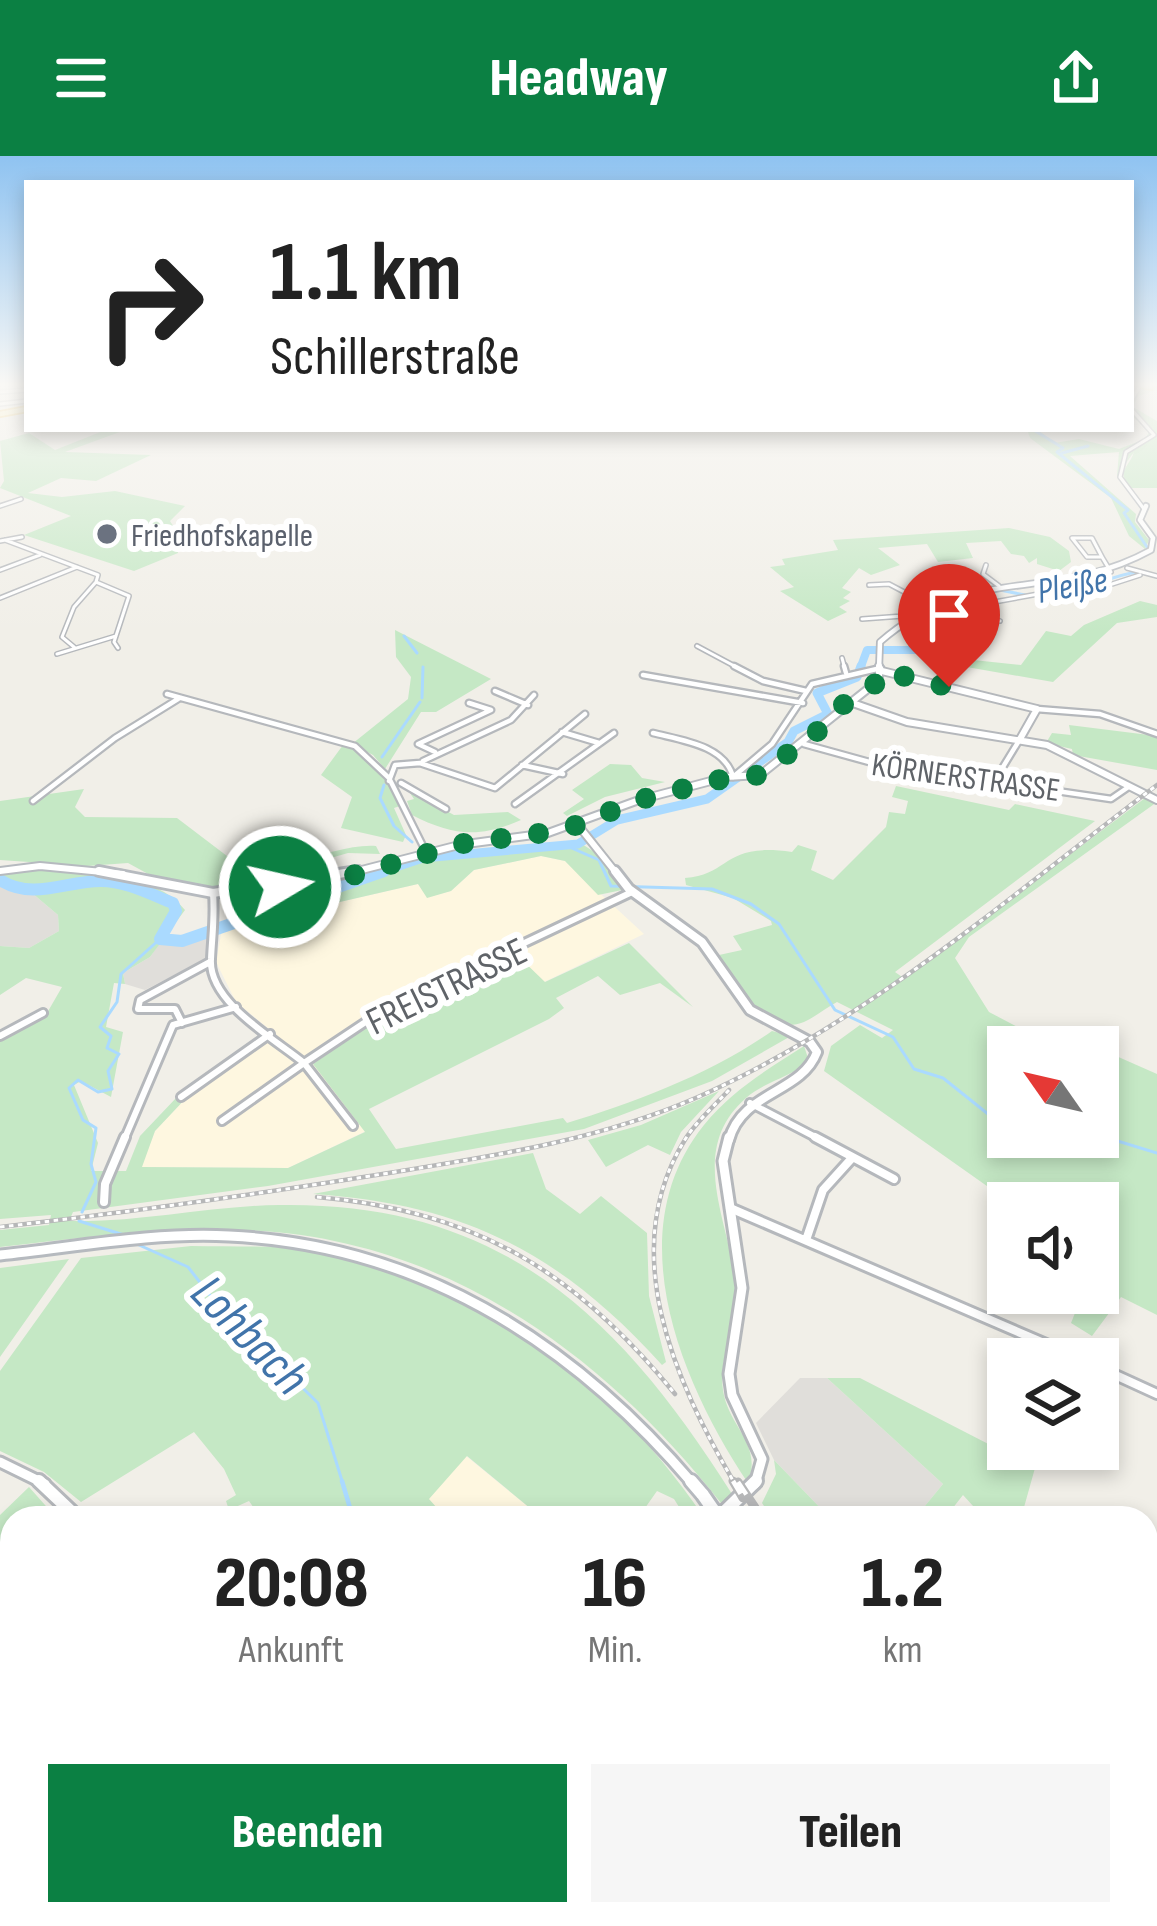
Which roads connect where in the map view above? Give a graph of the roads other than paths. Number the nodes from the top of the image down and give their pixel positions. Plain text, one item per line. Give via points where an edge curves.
1 (1122, 467) edge
2 (21, 499) dead end
3 (1157, 505) edge
4 (0, 506) edge
5 (1146, 507) junction
6 (22, 537) dead end
7 (2, 540) edge
8 (44, 554) junction
9 (1104, 556) junction
10 (986, 565) dead end
11 (76, 567) junction
12 (1130, 569) junction
13 (0, 570) edge
14 (1111, 572) junction
15 (1140, 574) junction
16 (1157, 576) edge
17 (96, 582) junction
18 (869, 585) dead end
19 (934, 585) dead end
20 (1062, 585) junction
21 (1000, 586) junction
22 (1103, 586) dead end
23 (0, 598) edge
24 (954, 605) junction
25 (906, 618) junction
26 (862, 619) dead end
27 (1000, 620) dead end
28 (944, 624) dead end
29 (116, 636) junction
30 (697, 646) dead end
31 (74, 647) junction
32 (118, 648) dead end
33 (57, 653) dead end
34 (842, 658) dead end
35 (884, 670) junction
36 (847, 673) junction
37 (643, 675) dead end
38 (495, 691) dead end
39 (806, 691) junction
40 (167, 694) dead end
41 (534, 695) dead end
42 (178, 699) junction
43 (847, 700) junction
44 (469, 703) dead end
45 (803, 703) junction
46 (528, 705) junction
47 (1037, 710) junction
48 (585, 714) dead end
49 (562, 732) junction
50 (653, 733) dead end
51 (614, 734) dead end
52 (1157, 734) edge
53 (1020, 739) junction
54 (600, 743) junction
55 (804, 743) junction
56 (435, 752) junction
57 (420, 763) junction
58 (522, 765) junction
59 (563, 774) junction
60 (735, 777) junction
61 (995, 780) junction
62 (397, 784) junction
63 (1127, 788) junction
64 (1157, 800) edge
65 (33, 801) dead end
66 (515, 804) dead end
67 (446, 809) dead end
68 (581, 828) junction
69 (426, 852) junction
70 (3, 868) edge
71 (629, 888) junction
72 (213, 893) junction
73 (210, 962) junction
74 (236, 1007) junction
75 (44, 1013) dead end
76 (182, 1023) junction
77 (270, 1034) junction
78 (0, 1036) edge
79 (304, 1063) junction
80 (181, 1097) dead end
81 (750, 1103) junction
82 (222, 1121) dead end
83 (353, 1126) dead end
84 (852, 1158) junction
85 (894, 1178) dead end
86 (104, 1202) dead end
87 (727, 1207) junction
88 (806, 1240) junction
89 (4, 1255) edge
90 (1032, 1338) edge
91 (1119, 1377) edge
92 (1157, 1394) edge
93 (0, 1462) edge
94 (66, 1506) edge
95 (710, 1506) edge
96 (731, 1506) edge

1 - 5 main road via 1120,477
2 - 4 street
3 - 5 main road
5 - 12 main road via 1140,521 1154,545
6 - 7 street
7 - 8 street
8 - 11 street
8 - 13 street
9 - 9 street via 1092,538 1072,538 1087,556
9 - 14 street
10 - 21 street via 983,574
11 - 17 street via 98,575
11 - 23 street
12 - 14 main road
12 - 15 street
14 - 20 main road
15 - 16 street
15 - 22 street
17 - 29 street via 129,596
17 - 31 street via 66,621 62,637
18 - 25 street via 908,594
19 - 24 street
20 - 21 main road
20 - 24 street via 1044,597
21 - 24 main road via 975,586
24 - 25 main road via 940,602
24 - 27 street
24 - 28 street
25 - 26 street
25 - 35 main road via 884,637
29 - 31 street
29 - 32 street
30 - 39 street via 763,681
31 - 33 street
34 - 36 street
35 - 36 street
35 - 43 main road
35 - 47 main road
36 - 39 street
37 - 45 street via 689,691
38 - 46 street
39 - 45 street
40 - 42 street
41 - 46 street
42 - 62 street via 355,747
42 - 65 street
43 - 53 main road via 907,722
43 - 55 main road
44 - 56 street via 491,710 475,724 418,743
45 - 60 street
46 - 56 street via 490,736
47 - 52 street via 1100,714
47 - 53 main road
48 - 49 street
49 - 54 street
49 - 58 street
50 - 60 street via 712,751
51 - 54 street
53 - 61 street
53 - 63 main road
54 - 59 street
55 - 60 main road via 770,770
55 - 61 street, KÖRNERSTRASSE via 904,773
56 - 57 street
57 - 58 street via 488,788
57 - 62 street via 395,765
58 - 59 street
59 - 66 street
60 - 68 main road via 621,806
61 - 63 street, KÖRNERSTRASSE via 1111,800
62 - 67 street
62 - 69 street
63 - 64 main road
68 - 69 main road
68 - 71 main road
69 - 72 main road via 321,881
70 - 72 main road via 116,872
71 - 79 street, FREISTRASSE via 385,1009
71 - 81 main road via 694,934 750,1010 817,1052 812,1069
72 - 73 street
73 - 74 street
73 - 76 street via 140,1000 138,1009 175,1009
74 - 76 street
74 - 77 street
75 - 78 street
76 - 86 street via 166,1040
77 - 79 street
77 - 80 street
79 - 82 street, FREISTRASSE
79 - 83 street
81 - 84 street
81 - 87 main road via 726,1140
84 - 85 street
84 - 88 street via 823,1190
87 - 88 street
87 - 96 main road via 742,1288 732,1395 763,1459 755,1485
88 - 90 street
89 - 95 main road, bridge via 229,1236 362,1255 422,1274 493,1306 609,1390
91 - 92 street
93 - 94 main road via 45,1484

